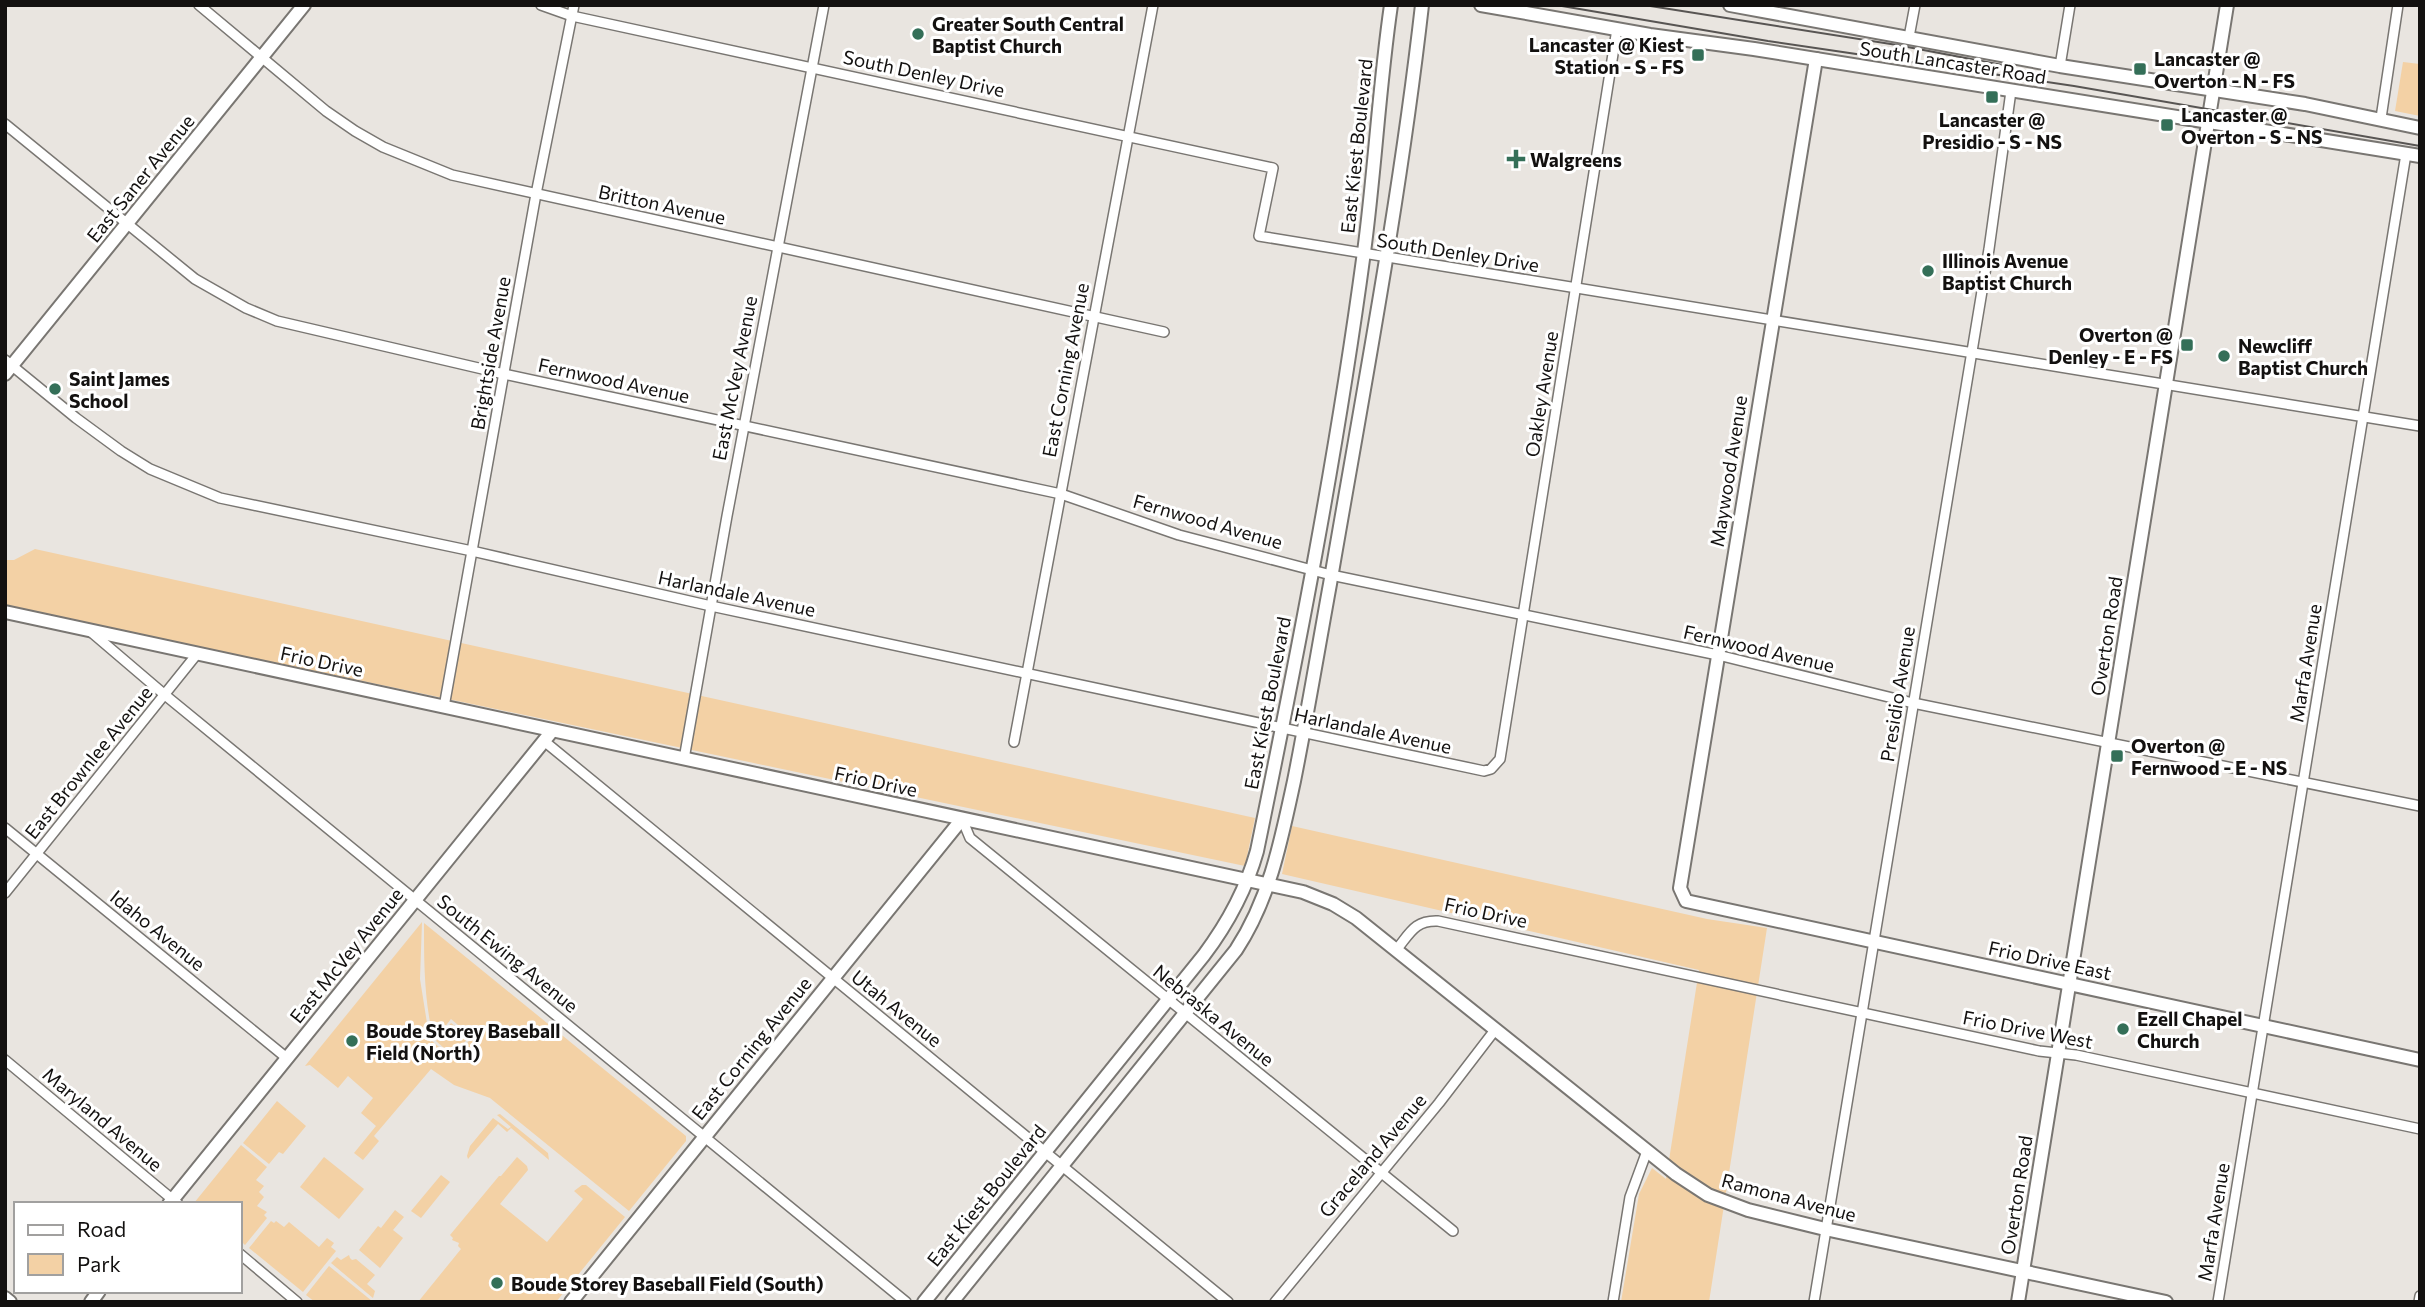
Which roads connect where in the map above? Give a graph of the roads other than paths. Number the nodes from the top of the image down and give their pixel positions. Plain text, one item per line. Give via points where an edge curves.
1 (199, 5) edge
2 (304, 5) edge
3 (541, 5) edge
4 (574, 5) edge
5 (824, 5) edge
6 (1153, 5) edge
7 (1391, 5) edge
8 (1422, 5) edge
9 (1481, 5) edge
10 (1731, 5) edge
11 (1915, 5) edge
12 (2070, 5) edge
13 (2227, 5) edge
14 (2398, 5) edge
15 (572, 16) junction
16 (1617, 29) junction
17 (1909, 37) junction
18 (262, 57) junction
19 (1816, 59) junction
20 (2060, 66) junction
21 (813, 67) junction
22 (2214, 89) junction
23 (2011, 91) junction
24 (2381, 118) junction
25 (2210, 122) junction
26 (5, 124) edge
27 (2420, 128) edge
28 (1128, 136) junction
29 (2413, 155) edge
30 (536, 194) junction
31 (127, 226) junction
32 (778, 247) junction
33 (1364, 254) junction
34 (1386, 257) junction
35 (1576, 289) junction
36 (1096, 316) junction
37 (1772, 322) junction
38 (1164, 332) dead end
39 (1971, 352) junction
40 (8, 367) edge
41 (504, 374) junction
42 (2166, 386) junction
43 (2363, 417) junction
44 (2420, 426) edge
45 (744, 427) junction
46 (1061, 494) junction
47 (472, 551) junction
48 (1314, 569) junction
49 (1331, 575) junction
50 (711, 606) junction
51 (5, 612) edge
52 (1523, 615) junction
53 (89, 630) junction
54 (197, 654) junction
55 (1718, 655) junction
56 (1028, 673) junction
57 (165, 695) junction
58 (1913, 703) junction
59 (444, 707) junction
60 (1282, 729) junction
61 (1304, 733) junction
62 (548, 736) junction
63 (1014, 742) dead end
64 (2108, 744) junction
65 (684, 759) junction
66 (1496, 764) joint
67 (2303, 781) junction
68 (2420, 806) edge
69 (962, 819) junction
70 (5, 828) edge
71 (36, 853) junction
72 (1248, 880) junction
73 (1269, 884) junction
74 (1679, 888) joint
75 (5, 893) edge
76 (415, 900) junction
77 (1873, 942) junction
78 (1397, 950) junction
79 (832, 977) junction
80 (1713, 980) joint
81 (2069, 984) junction
82 (1168, 999) junction
83 (1861, 1012) junction
84 (1185, 1014) junction
85 (2264, 1027) junction
86 (1495, 1030) junction
87 (2058, 1053) junction
88 (288, 1059) junction
89 (5, 1060) edge
90 (2420, 1060) edge
91 (2252, 1093) junction
92 (2420, 1129) edge
93 (705, 1136) junction
94 (1046, 1151) junction
95 (1647, 1151) junction
96 (1063, 1165) junction
97 (1380, 1172) junction
98 (174, 1202) edge
99 (1825, 1229) junction
100 (1453, 1231) dead end
101 (242, 1256) edge
102 (2023, 1272) junction
103 (2420, 1296) edge
104 (5, 1298) edge
105 (577, 1300) edge
106 (10, 1302) edge
107 (297, 1302) edge
108 (906, 1302) edge
109 (924, 1302) edge
110 (952, 1302) edge
111 (1228, 1302) edge
112 (1275, 1302) edge
113 (1613, 1302) edge
114 (1814, 1302) edge
115 (2018, 1302) edge
116 (2166, 1302) edge
117 (2218, 1302) edge
118 (2419, 1302) edge

1 - 18 street, Britton Avenue
2 - 18 street, East Saner Avenue
3 - 15 street, South Denley Drive
4 - 15 street, Brightside Avenue
5 - 21 street, East McVey Avenue
6 - 28 street, East Corning Avenue
7 - 33 street, East Kiest Boulevard
8 - 34 street, East Kiest Boulevard
9 - 16 street, South Lancaster Road
10 - 17 street, South Lancaster Road
11 - 17 street
12 - 20 street
13 - 22 street, Overton Road
14 - 24 street
15 - 21 street, South Denley Drive
15 - 30 street, Brightside Avenue
16 - 19 street, South Lancaster Road
16 - 35 street, Oakley Avenue
17 - 20 street, South Lancaster Road
18 - 30 street, Britton Avenue via 326,111 383,147 452,175
18 - 31 street, East Saner Avenue
19 - 23 street, South Lancaster Road
19 - 37 street, Maywood Avenue
20 - 22 street, South Lancaster Road
21 - 28 street, South Denley Drive
21 - 32 street, East McVey Avenue
22 - 24 street, South Lancaster Road
22 - 25 street, Overton Road
23 - 25 street, South Lancaster Road
23 - 39 street, Presidio Avenue
24 - 27 street, South Lancaster Road
25 - 29 street, South Lancaster Road
25 - 42 street, Overton Road
26 - 31 street, Fernwood Avenue
28 - 33 street, South Denley Drive via 1273,168 1259,236
28 - 36 street, East Corning Avenue
29 - 43 street, Marfa Avenue
30 - 32 street, Britton Avenue
30 - 41 street, Brightside Avenue
31 - 40 street, East Saner Avenue
31 - 41 street, Fernwood Avenue via 195,279 277,321
32 - 36 street, Britton Avenue
32 - 45 street, East McVey Avenue
33 - 34 street, South Denley Drive
33 - 48 street, East Kiest Boulevard
34 - 35 street, South Denley Drive
34 - 49 street, East Kiest Boulevard
35 - 37 street, South Denley Drive
35 - 52 street, Oakley Avenue
36 - 38 street, Britton Avenue
36 - 46 street, East Corning Avenue
37 - 39 street, South Denley Drive
37 - 55 street, Maywood Avenue
39 - 42 street, South Denley Drive
39 - 58 street, Presidio Avenue
40 - 47 street, Harlandale Avenue via 121,451 184,484 220,498
41 - 45 street, Fernwood Avenue
41 - 47 street, Brightside Avenue
42 - 43 street, South Denley Drive
42 - 64 street, Overton Road
43 - 44 street, South Denley Drive
43 - 67 street, Marfa Avenue
45 - 46 street, Fernwood Avenue
45 - 50 street, East McVey Avenue
46 - 48 street, Fernwood Avenue via 1180,535
46 - 56 street, East Corning Avenue
47 - 50 street, Harlandale Avenue
47 - 59 street, Brightside Avenue
48 - 49 street, Fernwood Avenue
48 - 60 street, East Kiest Boulevard
49 - 52 street, Fernwood Avenue
49 - 61 street, East Kiest Boulevard
50 - 56 street, Harlandale Avenue
50 - 65 street, East McVey Avenue
51 - 53 street, Frio Drive
52 - 55 street, Fernwood Avenue
52 - 66 street, Oakley Avenue
53 - 54 street, Frio Drive
53 - 57 street, South Ewing Avenue
54 - 57 street, East Brownlee Avenue
54 - 59 street, Frio Drive
55 - 58 street, Fernwood Avenue
55 - 74 street, Maywood Avenue
56 - 60 street, Harlandale Avenue
56 - 63 street, East Corning Avenue
57 - 71 street, East Brownlee Avenue
57 - 76 street, South Ewing Avenue
58 - 64 street, Fernwood Avenue
58 - 77 street, Presidio Avenue
59 - 62 street, Frio Drive
60 - 61 street, Harlandale Avenue
60 - 72 street, East Kiest Boulevard
61 - 66 street, Harlandale Avenue via 1484,771
61 - 73 street, East Kiest Boulevard
62 - 65 street, Frio Drive
62 - 76 street, East McVey Avenue
62 - 79 street, Utah Avenue
64 - 67 street, Fernwood Avenue
64 - 81 street, Overton Road
65 - 69 street, Frio Drive
67 - 68 street, Fernwood Avenue
67 - 85 street, Marfa Avenue
69 - 72 street, Frio Drive
69 - 79 street, East Corning Avenue
69 - 82 street, Nebraska Avenue via 970,838
70 - 71 street, Idaho Avenue
71 - 75 street, East Brownlee Avenue
71 - 88 street, Idaho Avenue
72 - 73 street, Frio Drive
72 - 82 street, East Kiest Boulevard via 1224,928
73 - 78 street, Frio Drive via 1333,904
73 - 84 street, East Kiest Boulevard via 1242,942
74 - 77 street, Frio Drive East via 1686,901
76 - 88 street, East McVey Avenue
76 - 93 street, South Ewing Avenue
77 - 81 street, Frio Drive East
77 - 83 street, Presidio Avenue
78 - 80 street, Frio Drive via 1419,923 1438,921
78 - 86 street, Ramona Avenue
79 - 93 street, East Corning Avenue
79 - 94 street, Utah Avenue
80 - 83 street, Frio Drive West
81 - 85 street, Frio Drive East
81 - 87 street, Overton Road
82 - 84 street, Nebraska Avenue
82 - 94 street, East Kiest Boulevard
83 - 87 street, Frio Drive West
83 - 99 street, Presidio Avenue
84 - 96 street, East Kiest Boulevard
84 - 97 street, Nebraska Avenue
85 - 90 street, Frio Drive East
85 - 91 street, Marfa Avenue
86 - 95 street, Ramona Avenue
86 - 97 street, Graceland Avenue
87 - 91 street, Frio Drive West
87 - 102 street, Overton Road
88 - 98 street, East McVey Avenue
89 - 98 street, Maryland Avenue
91 - 92 street, Frio Drive West
91 - 117 street, Marfa Avenue
93 - 105 street, East Corning Avenue
93 - 108 street, South Ewing Avenue
94 - 96 street, Utah Avenue
94 - 109 street, East Kiest Boulevard
95 - 99 street, Ramona Avenue via 1727,1204
95 - 113 street via 1630,1197
96 - 110 street, East Kiest Boulevard
96 - 111 street, Utah Avenue
97 - 100 street, Nebraska Avenue
97 - 112 street, Graceland Avenue
99 - 102 street, Ramona Avenue
99 - 114 street, Presidio Avenue
101 - 107 street
102 - 115 street, Overton Road
102 - 116 street, Ramona Avenue
103 - 118 street
104 - 106 street

